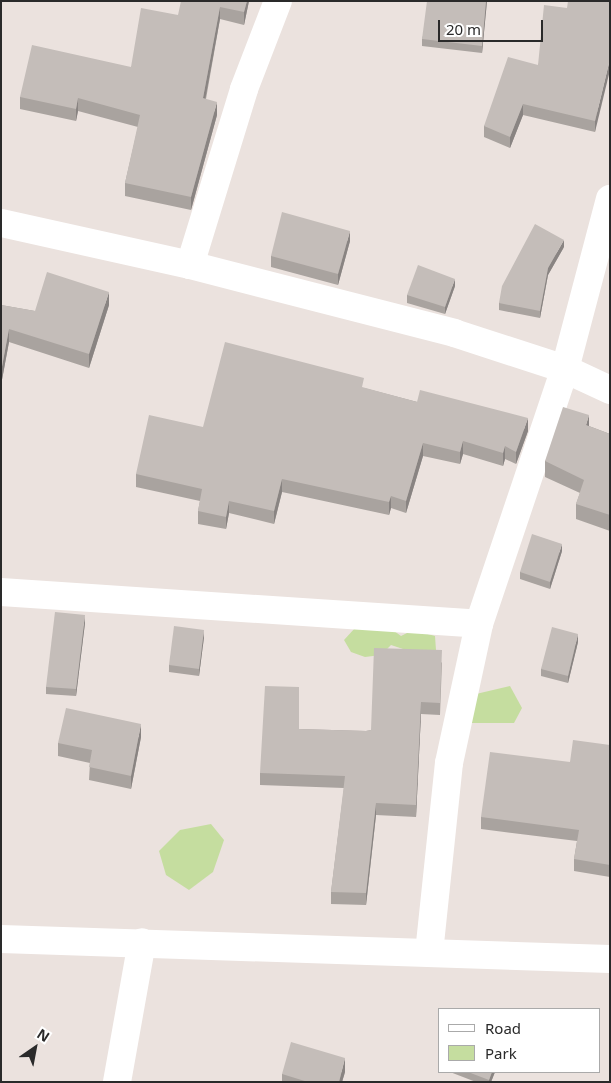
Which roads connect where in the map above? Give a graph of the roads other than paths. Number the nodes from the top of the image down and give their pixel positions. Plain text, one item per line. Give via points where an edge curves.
1 (278, 1) edge
2 (610, 199) edge
3 (1, 223) edge
4 (190, 264) junction
5 (565, 369) junction
6 (610, 390) edge
7 (1, 592) edge
8 (479, 624) junction
9 (1, 939) edge
10 (142, 942) junction
11 (429, 952) junction
12 (610, 959) edge
13 (117, 1082) edge

1 - 4 street via 244,89
2 - 5 street
3 - 4 street
4 - 5 street via 454,333
5 - 6 street
5 - 8 street
7 - 8 street
8 - 11 street via 448,763
9 - 10 street
10 - 11 street
10 - 13 street
11 - 12 street

